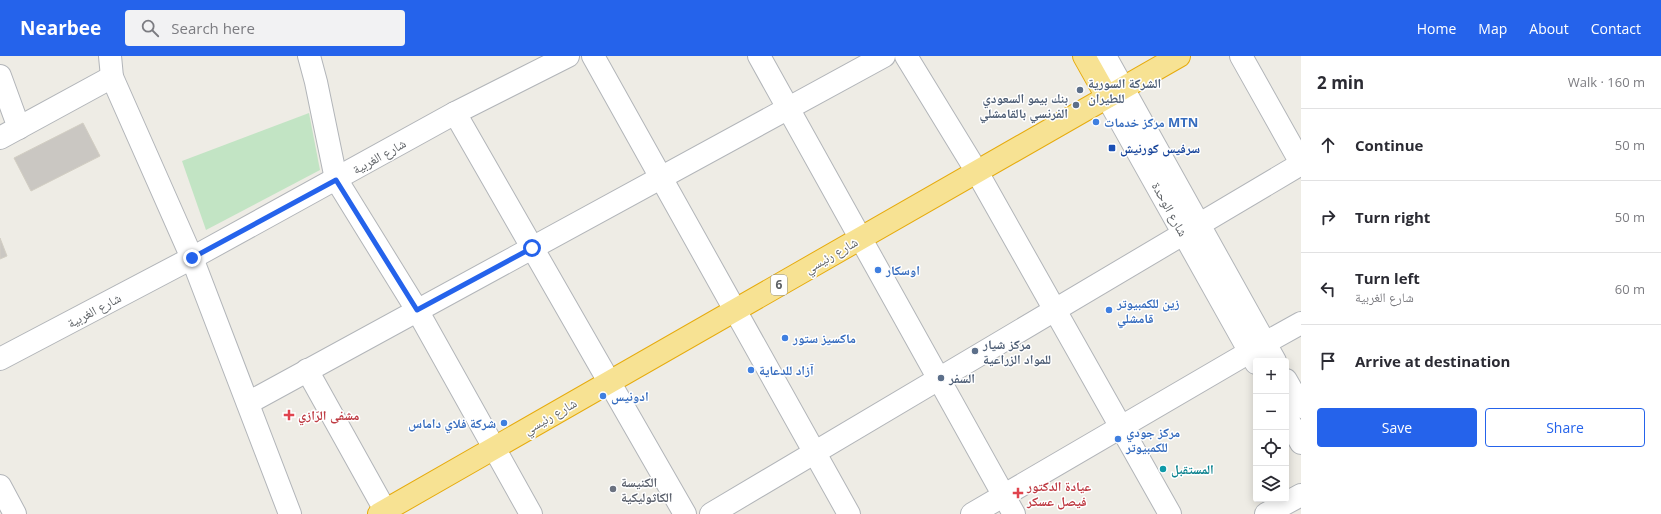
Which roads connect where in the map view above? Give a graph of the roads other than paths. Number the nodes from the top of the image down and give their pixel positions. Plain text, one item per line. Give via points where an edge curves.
1 (309, 56) edge
2 (568, 56) edge
3 (593, 56) edge
4 (759, 56) edge
5 (884, 56) edge
6 (906, 56) edge
7 (1084, 56) edge
8 (1105, 56) edge
9 (1179, 56) edge
10 (1241, 56) edge
11 (111, 66) edge
12 (0, 76) edge
13 (1115, 93) junction
14 (788, 108) junction
15 (455, 113) junction
16 (19, 128) junction
17 (0, 138) edge
18 (1301, 164) edge
19 (977, 172) junction
20 (661, 178) junction
21 (336, 180) junction
22 (1191, 229) junction
23 (860, 238) junction
24 (532, 248) junction
25 (192, 258) junction
26 (417, 310) junction
27 (735, 310) junction
28 (1055, 310) junction
29 (1301, 323) edge
30 (1261, 354) edge
31 (0, 359) edge
32 (307, 370) junction
33 (939, 379) junction
34 (610, 382) junction
35 (1289, 385) edge
36 (248, 402) junction
37 (1301, 407) edge
38 (1289, 421) edge
39 (1121, 427) junction
40 (1301, 442) edge
41 (494, 448) junction
42 (815, 452) junction
43 (0, 486) edge
44 (1301, 495) edge
45 (1009, 505) edge
46 (382, 512) edge
47 (15, 514) edge
48 (290, 514) edge
49 (531, 514) edge
50 (685, 514) edge
51 (711, 514) edge
52 (849, 514) edge
53 (972, 514) edge
54 (1170, 514) edge
55 (1266, 514) edge

1 - 21 street
2 - 15 street, شارع الغربية
3 - 20 street
4 - 14 street
5 - 14 street
6 - 19 street
7 - 13 highway, شارع الوحدة
8 - 13 street, شارع الوحدة
9 - 13 highway, شارع رئيسي / 6
10 - 18 street
11 - 16 street
11 - 25 street
12 - 16 street
13 - 19 highway, شارع رئيسي / 6
13 - 22 street, شارع الوحدة
14 - 20 street
14 - 23 street
15 - 21 street, شارع الغربية
15 - 24 street
16 - 17 street
18 - 22 street
19 - 23 highway, شارع رئيسي / 6
19 - 28 street
20 - 24 street
20 - 27 street
21 - 25 street, شارع الغربية
21 - 26 street
22 - 28 street
22 - 30 street, شارع الوحدة
23 - 27 highway, شارع رئيسي / 6
23 - 33 street
24 - 26 street
24 - 34 street
25 - 31 street, شارع الغربية
25 - 36 street
26 - 32 street
26 - 41 street
27 - 34 highway, شارع رئيسي / 6
27 - 42 street
28 - 33 street
28 - 39 street
29 - 30 street
30 - 39 street
32 - 36 street
32 - 46 street
33 - 42 street
33 - 45 street
34 - 41 highway, شارع رئيسي / 6
34 - 50 street
35 - 37 street
36 - 48 street
38 - 40 street
39 - 45 street
39 - 54 street
41 - 46 highway, شارع رئيسي / 6
41 - 49 street
42 - 51 street
42 - 52 street
43 - 47 street
44 - 55 street
45 - 53 street

